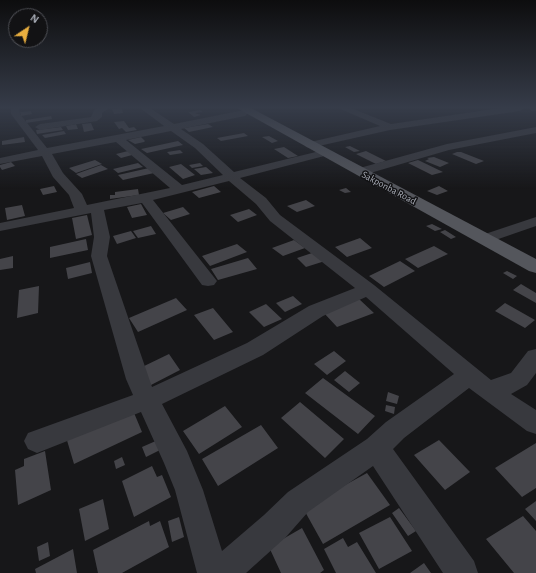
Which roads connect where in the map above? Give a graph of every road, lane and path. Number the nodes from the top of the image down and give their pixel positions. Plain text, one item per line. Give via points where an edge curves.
1 (31, 135) edge
2 (134, 135) edge
3 (184, 135) edge
4 (291, 135) edge
5 (356, 135) edge
6 (511, 135) edge
7 (118, 138) junction
8 (310, 145) junction
9 (44, 152) junction
10 (324, 153) junction
11 (0, 161) edge
12 (360, 172) junction
13 (232, 177) junction
14 (180, 190) junction
15 (145, 198) junction
16 (89, 210) junction
17 (536, 221) edge
18 (0, 227) edge
19 (484, 239) junction
20 (533, 263) edge
21 (208, 281) dead end
22 (368, 289) junction
23 (536, 358) edge
24 (478, 383) junction
25 (146, 400) junction
26 (536, 423) edge
27 (37, 441) dead end
28 (376, 448) junction
29 (213, 573) edge
30 (222, 573) edge
31 (462, 573) edge

1 - 9 street
2 - 7 street
3 - 13 street
4 - 8 main road, Sakponba Road
5 - 8 street
6 - 12 street via 447,147
7 - 9 street
7 - 14 street
8 - 10 main road, Sakponba Road
9 - 11 street
9 - 16 street via 63,183
10 - 12 main road, Sakponba Road
10 - 13 street
12 - 19 main road, Sakponba Road
13 - 14 street
13 - 22 street via 261,200 275,218
14 - 15 street
15 - 16 street
15 - 21 street
16 - 18 street
16 - 25 street via 102,237 99,256 137,379
17 - 19 street
19 - 20 main road, Sakponba Road
22 - 24 street
22 - 25 street via 316,311 255,349
23 - 24 street via 519,378 503,387
24 - 26 street
24 - 28 street via 395,430
25 - 27 street
25 - 29 street via 177,460
28 - 30 street via 298,502
28 - 31 street

